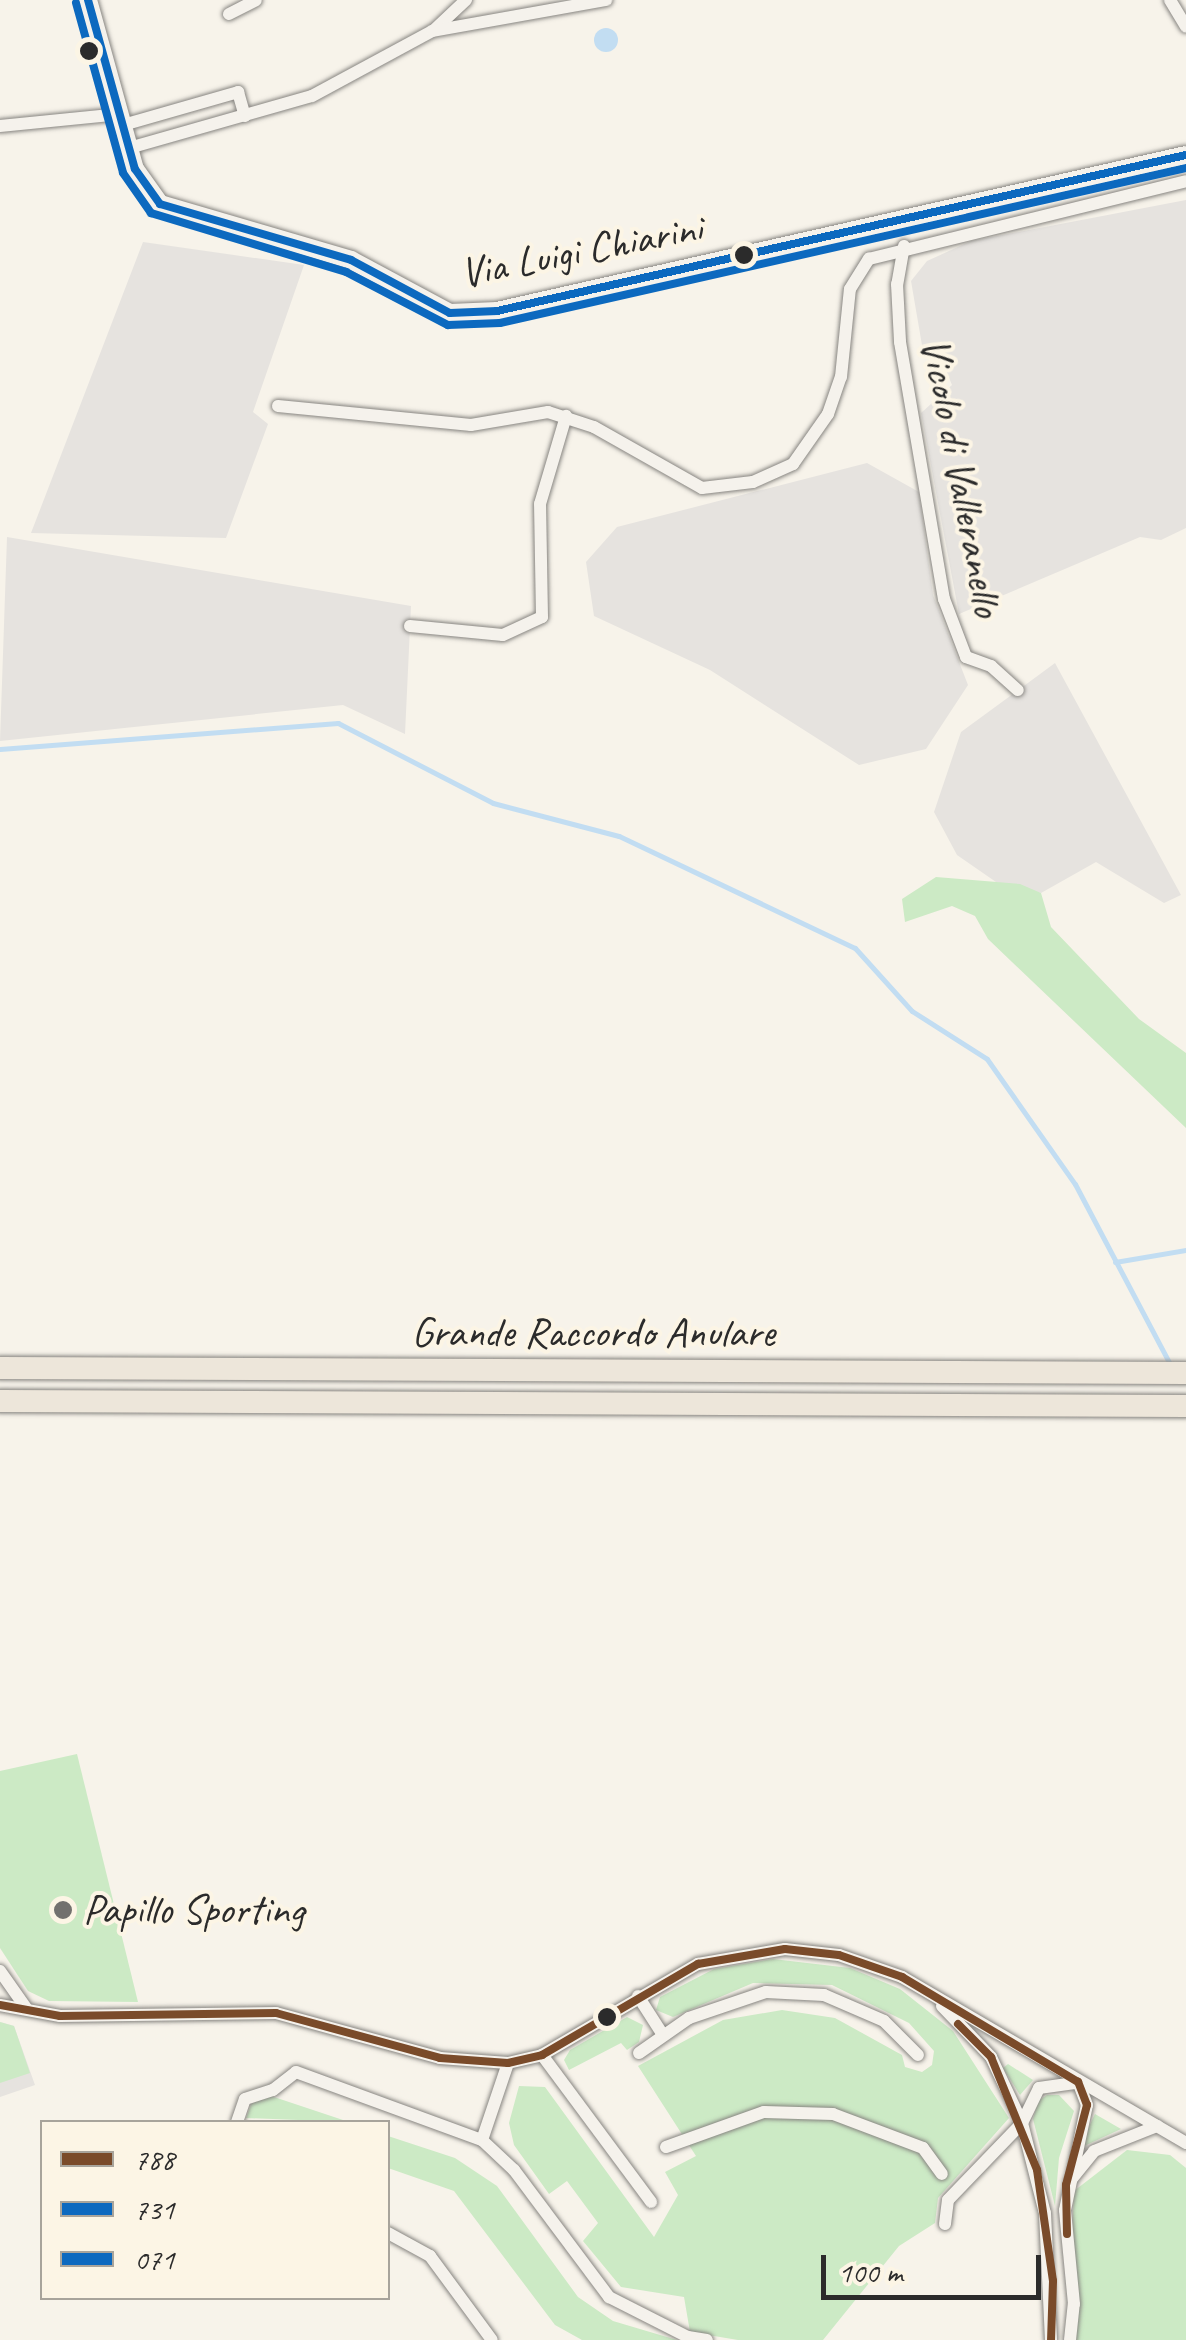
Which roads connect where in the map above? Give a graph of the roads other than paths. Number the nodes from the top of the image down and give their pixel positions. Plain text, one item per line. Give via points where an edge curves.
1 (88, 0) edge
2 (256, 0) edge
3 (466, 0) edge
4 (606, 0) edge
5 (1170, 0) edge
6 (229, 14) dead end
7 (1186, 27) edge
8 (432, 32) junction
9 (245, 116) junction
10 (122, 120) junction
11 (0, 126) edge
12 (129, 148) junction
13 (1186, 155) edge
14 (1186, 182) edge
15 (904, 246) junction
16 (278, 406) dead end
17 (566, 416) junction
18 (410, 626) dead end
19 (1018, 690) dead end
20 (0, 1368) edge
21 (1186, 1373) edge
22 (0, 1401) edge
23 (1186, 1406) edge
24 (0, 1971) edge
25 (929, 1994) junction
26 (638, 1996) junction
27 (0, 2005) edge
28 (26, 2008) junction
29 (662, 2032) junction
30 (639, 2053) dead end
31 (918, 2055) dead end
32 (542, 2056) junction
33 (508, 2064) junction
34 (1078, 2082) junction
35 (238, 2120) edge
36 (1022, 2122) junction
37 (1158, 2126) junction
38 (482, 2140) junction
39 (1186, 2143) edge
40 (666, 2148) dead end
41 (942, 2174) dead end
42 (1066, 2185) junction
43 (651, 2202) dead end
44 (945, 2224) dead end
45 (390, 2234) edge
46 (492, 2340) edge
47 (707, 2340) edge
48 (1051, 2340) edge
49 (1070, 2340) edge

1 - 10 street, Via Luigi Chiarini
2 - 6 street
3 - 8 street
4 - 8 street
5 - 7 street
8 - 9 street via 336,85
9 - 10 street via 238,92
9 - 12 street
10 - 11 street
10 - 12 street, Via Luigi Chiarini
12 - 13 street, Via Luigi Chiarini via 147,191 174,212 351,260 427,305 468,315
14 - 15 street
15 - 17 street via 873,256 856,274 838,393 800,456 778,473 706,490
15 - 19 street, Vicolo di Valleranello via 897,284 900,342 944,598 966,657 991,666
16 - 17 street via 471,425 530,412
17 - 18 street via 540,504 542,617 502,636
20 - 21 highway, Grande Raccordo Anulare
22 - 23 highway, Grande Raccordo Anulare
24 - 28 street
25 - 26 street via 839,1955 785,1949 731,1953
25 - 34 street
25 - 36 street via 991,2057
26 - 29 street
26 - 32 street
27 - 28 street
28 - 33 street via 72,2016 276,2013 440,2058
29 - 30 street
29 - 31 street via 766,1992 824,1995 884,2021
32 - 33 street
32 - 43 street
33 - 38 street
34 - 36 street via 1039,2088
34 - 37 street
34 - 42 street via 1087,2104
35 - 38 street via 245,2098 273,2090 296,2072
36 - 44 street via 948,2200
36 - 48 street via 1045,2213
37 - 39 street
37 - 42 street via 1094,2151
38 - 47 street via 514,2170 610,2296
40 - 41 street via 764,2112 833,2114 923,2148
42 - 49 street
45 - 46 street via 430,2256

